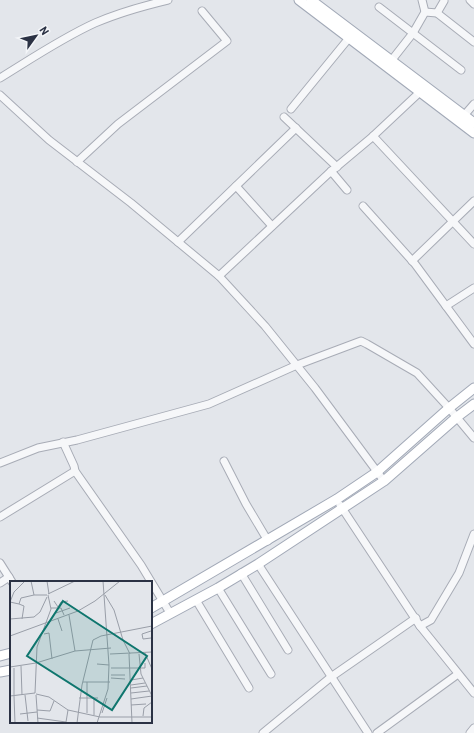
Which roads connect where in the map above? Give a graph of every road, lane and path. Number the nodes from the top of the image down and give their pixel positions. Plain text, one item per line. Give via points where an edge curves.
1 (168, 0) edge
2 (299, 0) edge
3 (311, 0) edge
4 (422, 0) edge
5 (445, 0) edge
6 (470, 0) edge
7 (474, 4) edge
8 (379, 7) dead end
9 (202, 11) dead end
10 (425, 12) junction
11 (437, 13) junction
12 (413, 33) junction
13 (349, 38) junction
14 (474, 42) edge
15 (391, 61) junction
16 (462, 70) dead end
17 (0, 78) edge
18 (420, 92) junction
19 (0, 95) edge
20 (474, 104) edge
21 (291, 109) dead end
22 (284, 117) dead end
23 (462, 118) junction
24 (474, 123) edge
25 (296, 128) junction
26 (474, 133) edge
27 (373, 136) junction
28 (77, 162) junction
29 (334, 169) junction
30 (236, 186) junction
31 (347, 190) dead end
32 (474, 201) edge
33 (362, 206) dead end
34 (454, 221) junction
35 (272, 226) junction
36 (178, 242) junction
37 (474, 244) edge
38 (412, 261) junction
39 (219, 276) junction
40 (474, 288) edge
41 (446, 306) junction
42 (474, 344) edge
43 (297, 365) junction
44 (474, 388) edge
45 (474, 404) edge
46 (449, 408) junction
47 (457, 417) junction
48 (474, 438) edge
49 (63, 442) junction
50 (224, 461) dead end
51 (0, 463) edge
52 (74, 471) junction
53 (377, 472) junction
54 (384, 481) junction
55 (337, 499) junction
56 (342, 508) junction
57 (0, 517) edge
58 (474, 534) edge
59 (268, 541) junction
60 (0, 563) edge
61 (258, 564) junction
62 (242, 573) junction
63 (11, 580) edge
64 (151, 581) edge
65 (0, 583) edge
66 (152, 583) edge
67 (218, 588) junction
68 (196, 600) junction
69 (163, 601) junction
70 (152, 607) edge
71 (170, 614) junction
72 (416, 618) junction
73 (152, 623) edge
74 (420, 626) junction
75 (288, 650) dead end
76 (10, 653) edge
77 (0, 656) edge
78 (10, 670) edge
79 (0, 672) edge
80 (271, 674) dead end
81 (458, 674) junction
82 (332, 677) junction
83 (249, 688) dead end
84 (474, 693) edge
85 (474, 728) edge
86 (266, 732) edge
87 (368, 733) edge
88 (377, 733) edge
89 (470, 733) edge

1 - 17 street via 141,6 95,23
2 - 13 main road
3 - 15 main road
4 - 10 street
5 - 11 street
6 - 7 street
8 - 12 street
9 - 28 street via 227,41 118,124
10 - 11 street
10 - 12 street
11 - 14 street
12 - 15 street
12 - 16 street
13 - 18 main road
13 - 21 street
15 - 23 main road
18 - 23 main road
18 - 27 street
19 - 28 street
20 - 23 street
22 - 25 street
23 - 24 main road
23 - 26 main road
25 - 29 street
25 - 30 street
27 - 29 street
27 - 34 street
28 - 36 street
29 - 31 street
29 - 35 street
30 - 35 street
30 - 36 street
32 - 34 street
33 - 38 street
34 - 37 street
34 - 38 street
35 - 39 street
36 - 39 street
38 - 41 street
39 - 43 street
40 - 41 street
41 - 42 street
43 - 46 street via 361,341 417,373
43 - 49 street via 209,404
43 - 53 street
44 - 46 main road
45 - 47 main road
46 - 47 street
46 - 53 main road
47 - 48 street
47 - 54 main road
49 - 51 street via 38,448
49 - 52 street
50 - 59 street
52 - 57 street
52 - 64 street
53 - 54 street
53 - 55 main road
54 - 56 main road
55 - 56 street
55 - 59 main road
56 - 61 main road
56 - 72 street
58 - 74 street via 459,573 431,620
59 - 69 main road
60 - 63 street
61 - 62 main road
61 - 82 street
62 - 67 main road
62 - 75 street
63 - 65 street
66 - 69 street
67 - 68 main road
67 - 80 street
68 - 71 main road
68 - 83 street
69 - 70 main road
69 - 71 street
71 - 73 main road
72 - 74 street
72 - 82 street
74 - 81 street
76 - 77 main road
78 - 79 main road
81 - 84 street
81 - 88 street
82 - 86 street
82 - 87 street
85 - 89 street

